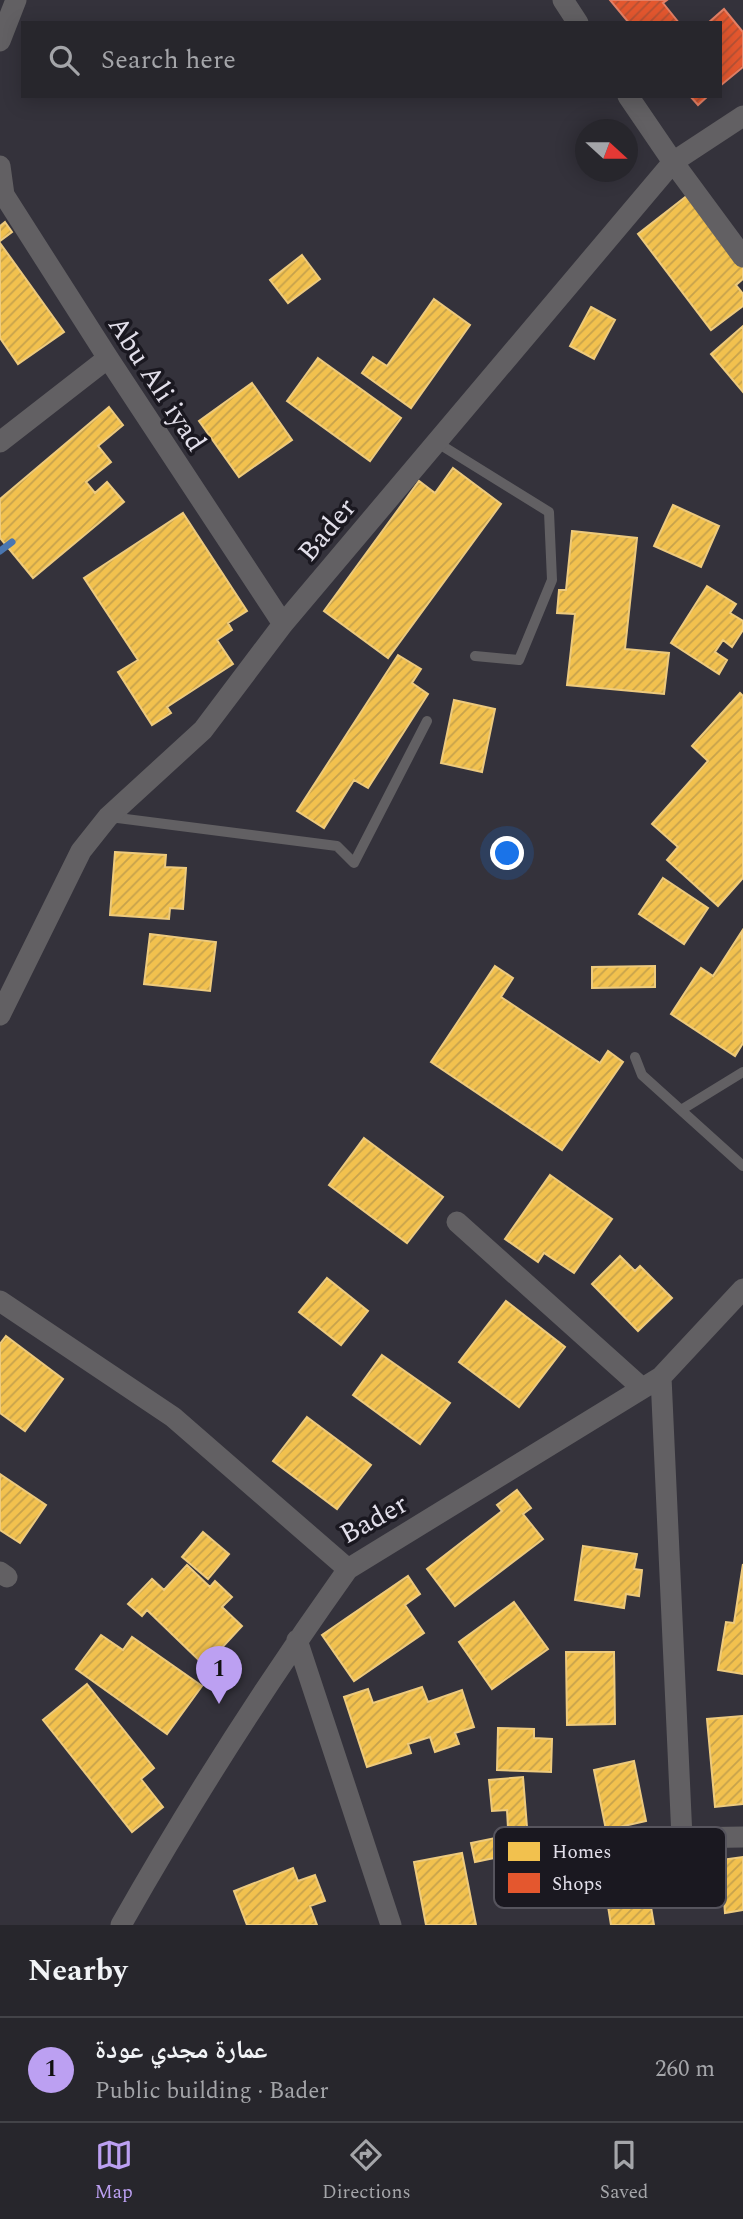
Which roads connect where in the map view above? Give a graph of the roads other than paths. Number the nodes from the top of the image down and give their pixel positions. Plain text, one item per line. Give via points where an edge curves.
1 (16, 0) edge
2 (563, 0) edge
3 (577, 21) edge
4 (0, 41) edge
5 (629, 98) edge
6 (743, 116) edge
7 (673, 162) junction
8 (0, 166) edge
9 (743, 257) edge
10 (108, 358) junction
11 (0, 442) edge
12 (436, 442) junction
13 (283, 624) junction
14 (475, 656) dead end
15 (427, 721) dead end
16 (108, 817) junction
17 (0, 1015) edge
18 (635, 1057) dead end
19 (743, 1072) edge
20 (681, 1110) junction
21 (743, 1166) edge
22 (457, 1222) dead end
23 (743, 1289) edge
24 (0, 1301) edge
25 (651, 1382) junction
26 (348, 1569) junction
27 (297, 1640) junction
28 (681, 1827) edge
29 (121, 1925) edge
30 (391, 1925) edge

1 - 4 street
2 - 3 street
5 - 7 street
6 - 7 street, Bader
7 - 9 street
7 - 12 street, Bader
8 - 10 street, Abu Ali iyad via 4,195
10 - 11 street
10 - 13 street, Abu Ali iyad
12 - 13 street, Bader
12 - 14 lane via 549,512 552,580 519,660
13 - 16 street, Bader via 203,730
15 - 16 lane via 354,863 337,846
16 - 17 street, Bader via 81,851
18 - 20 lane via 642,1075
19 - 20 lane
20 - 21 lane
22 - 25 street
23 - 25 street, Bader
24 - 26 street, Bader via 173,1417
25 - 26 street, Bader
25 - 28 street
26 - 27 street
27 - 29 street via 176,1827
27 - 30 street

